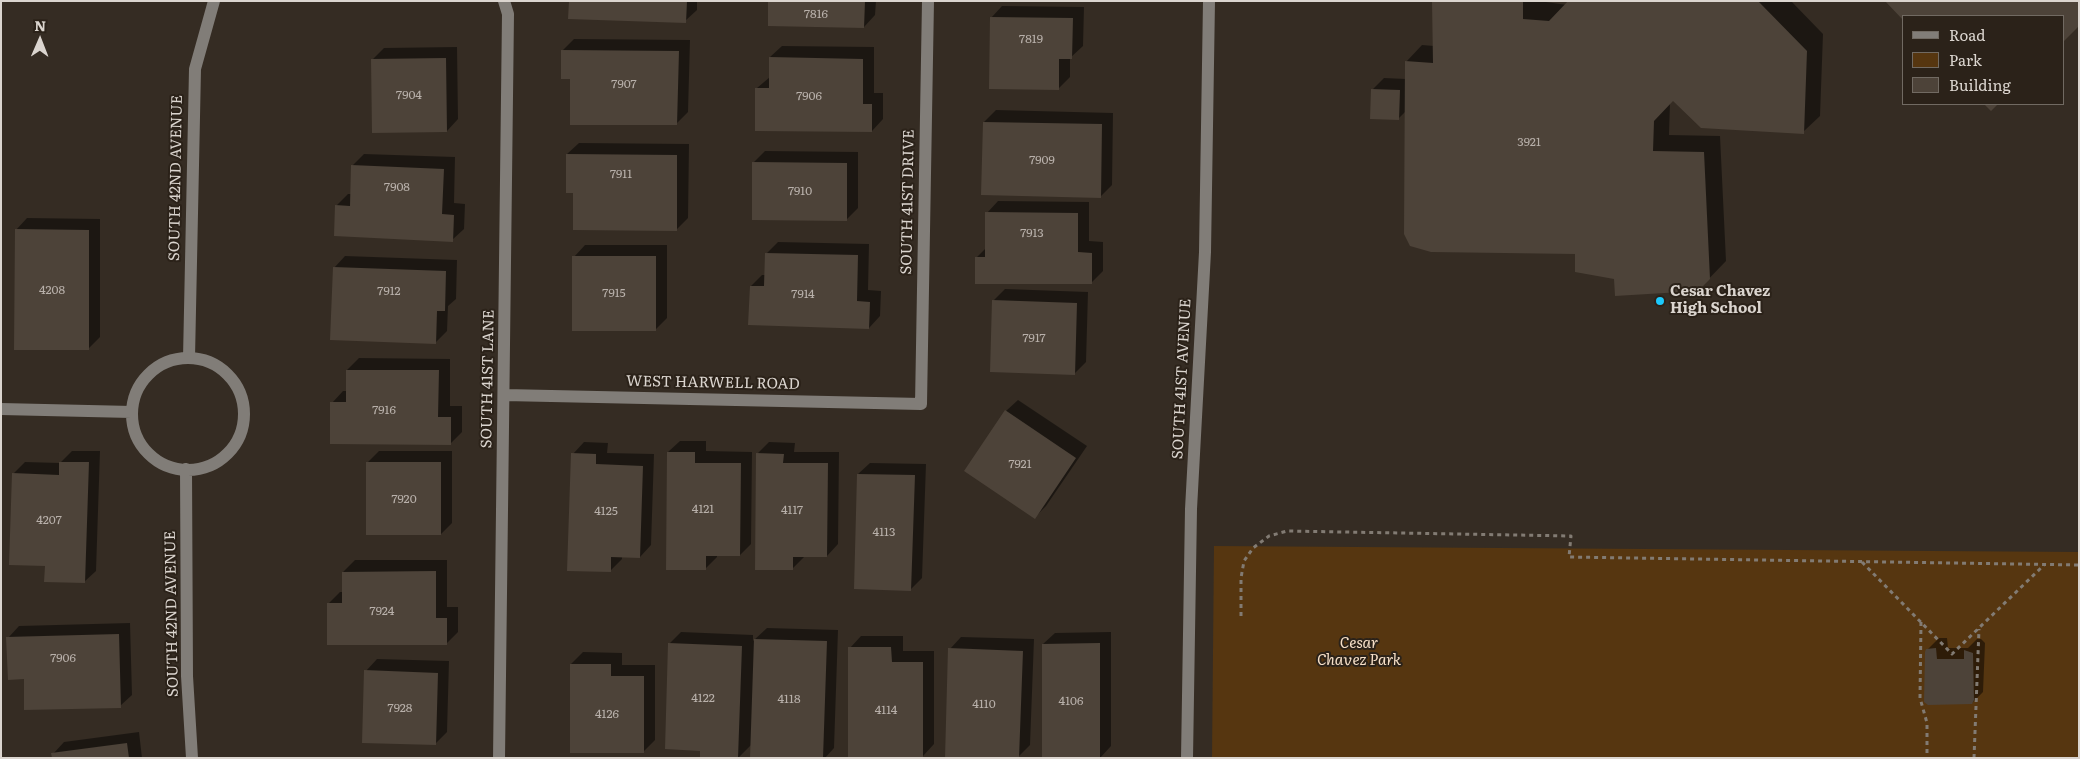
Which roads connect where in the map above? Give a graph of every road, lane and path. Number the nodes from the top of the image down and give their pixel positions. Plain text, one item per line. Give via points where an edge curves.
1 (214, 1) edge
2 (504, 1) edge
3 (928, 1) edge
4 (1209, 1) edge
5 (190, 358) junction
6 (505, 396) junction
7 (921, 404) joint
8 (1, 409) edge
9 (132, 412) junction
10 (186, 470) junction
11 (1862, 562) junction
12 (2045, 565) junction
13 (2079, 565) edge
14 (1241, 616) dead end
15 (1921, 622) junction
16 (1979, 628) junction
17 (192, 758) edge
18 (499, 758) edge
19 (1187, 758) edge
20 (1927, 758) edge
21 (1974, 758) edge

1 - 5 street, SOUTH 42ND AVENUE via 195,69
2 - 6 street, SOUTH 41ST LANE via 508,14
3 - 7 street, SOUTH 41ST DRIVE
4 - 19 street, SOUTH 41ST AVENUE via 1205,252 1191,509
5 - 9 street via 172,360 157,367 144,379 135,394
5 - 10 street via 209,362 225,372 237,387 244,406 243,425 223,458 206,467
6 - 7 street, WEST HARWELL ROAD
6 - 18 street, SOUTH 41ST LANE
8 - 9 street
9 - 10 street via 141,445 153,458
10 - 17 street, SOUTH 42ND AVENUE via 187,676
11 - 12 path
11 - 14 path via 1569,557 1571,536 1287,531 1270,536 1253,548 1244,561
11 - 15 path
12 - 13 path
12 - 16 path
15 - 16 path via 1952,654
15 - 20 path via 1920,698 1927,723
16 - 21 path

